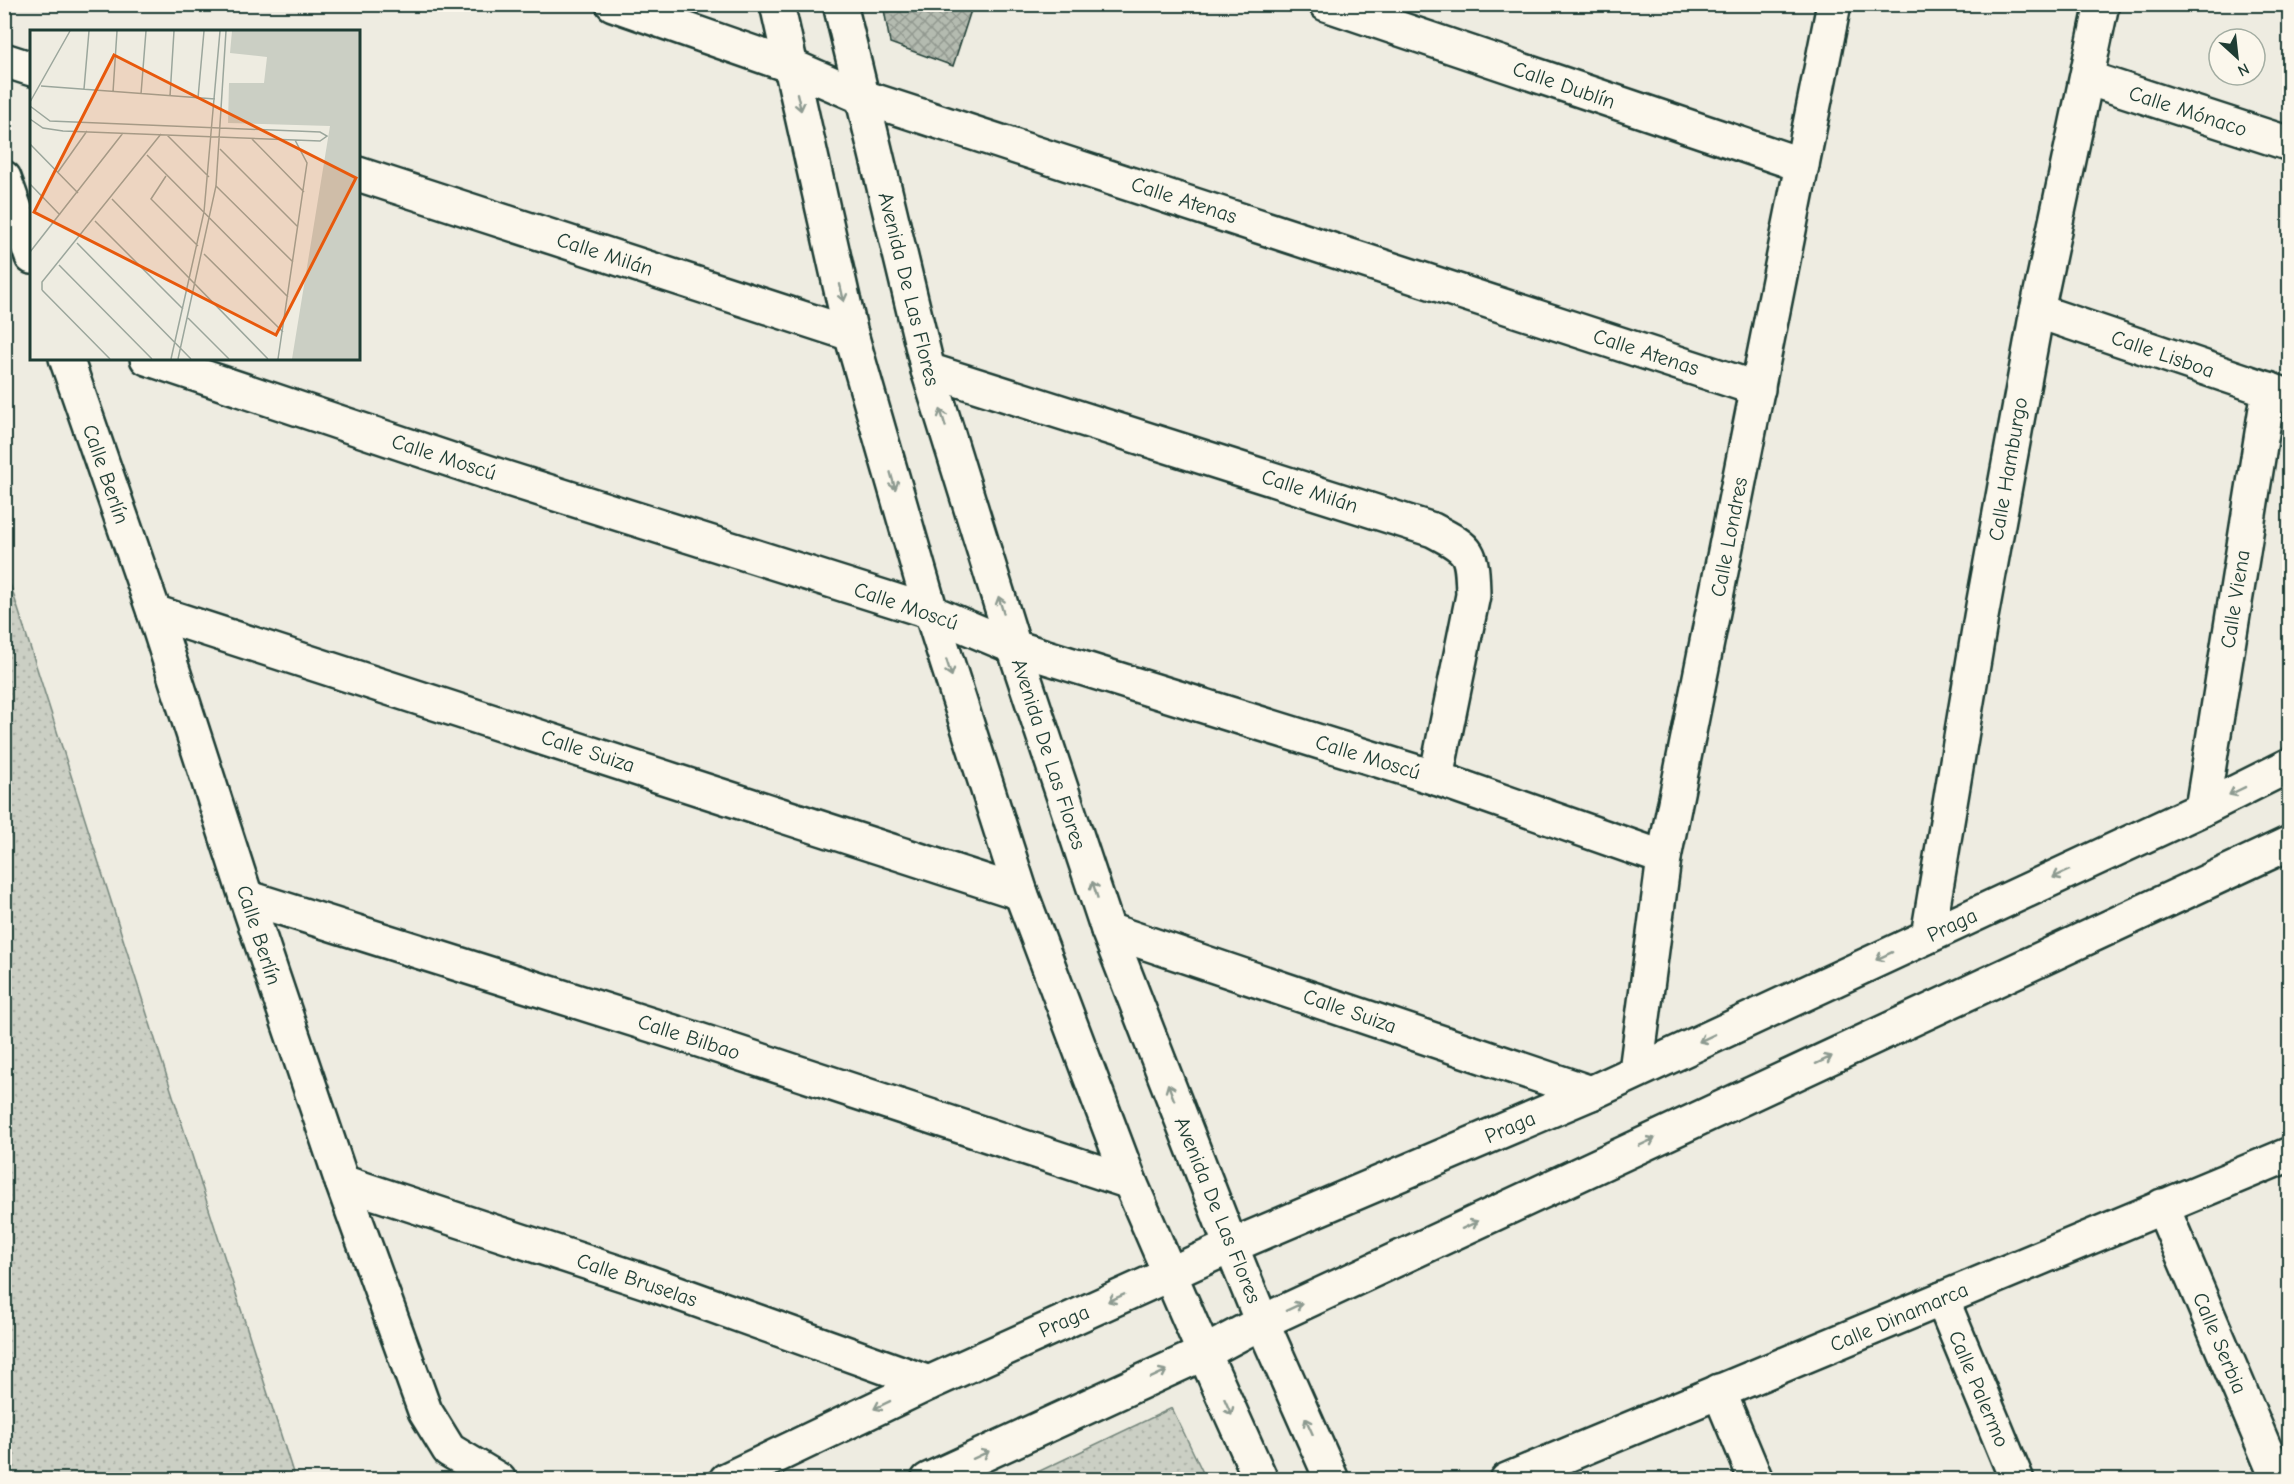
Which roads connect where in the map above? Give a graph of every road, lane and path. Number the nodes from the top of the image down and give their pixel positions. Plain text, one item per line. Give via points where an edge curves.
1 (613, 4) edge
2 (777, 4) edge
3 (840, 4) edge
4 (1326, 4) edge
5 (1834, 4) edge
6 (2102, 4) edge
7 (4, 60) edge
8 (791, 66) junction
9 (30, 68) edge
10 (2087, 78) junction
11 (860, 96) junction
12 (2289, 144) edge
13 (1802, 165) junction
14 (360, 175) edge
15 (4, 178) edge
16 (30, 251) edge
17 (2037, 311) junction
18 (851, 334) junction
19 (67, 360) edge
20 (153, 360) edge
21 (928, 370) junction
22 (1758, 389) junction
23 (2279, 393) edge
24 (154, 612) junction
25 (931, 612) junction
26 (1014, 647) junction
27 (2289, 765) edge
28 (1436, 778) junction
29 (2202, 809) junction
30 (2289, 843) edge
31 (1664, 858) junction
32 (1021, 893) junction
33 (246, 897) junction
34 (1108, 930) junction
35 (1928, 936) junction
36 (1636, 1071) junction
37 (1591, 1093) junction
38 (2289, 1154) edge
39 (342, 1182) junction
40 (1130, 1182) junction
41 (2162, 1206) junction
42 (1231, 1246) junction
43 (1170, 1274) junction
44 (1942, 1299) junction
45 (1262, 1322) junction
46 (1204, 1353) junction
47 (929, 1383) junction
48 (1719, 1391) junction
49 (500, 1479) edge
50 (726, 1479) edge
51 (928, 1479) edge
52 (1261, 1479) edge
53 (1332, 1479) edge
54 (1507, 1479) edge
55 (1756, 1479) edge
56 (2017, 1479) edge
57 (2278, 1479) edge

1 - 8 street, Calle Atenas
2 - 8 street
3 - 11 street, Avenida De Las Flores
4 - 13 street, Calle Dublín
5 - 13 street, Calle Londres
6 - 10 street, Calle Hamburgo
7 - 9 street
8 - 11 street, Calle Atenas
8 -> 18 street
10 - 12 street, Calle Mónaco
10 - 17 street, Calle Hamburgo
11 - 21 street, Avenida De Las Flores
11 - 22 street, Calle Atenas
13 - 22 street, Calle Londres
14 - 18 street, Calle Milán
15 - 16 street
17 - 23 street, Calle Lisboa
17 - 35 street, Calle Hamburgo
18 -> 25 street
19 - 24 street, Calle Berlín
20 - 25 street, Calle Moscú via 499,476
26 -> 21 street, Avenida De Las Flores
21 - 28 street, Calle Milán via 1433,530 1461,545 1472,564 1473,595
22 - 31 street, Calle Londres
23 - 29 street, Calle Viena
24 - 32 street, Calle Suiza
24 - 33 street, Calle Berlín
25 - 26 street, Calle Moscú
25 -> 32 street
26 - 28 street, Calle Moscú
34 -> 26 street, Avenida De Las Flores
27 -> 29 street, Praga
28 - 31 street, Calle Moscú
29 -> 35 street, Praga
45 -> 30 street
31 - 36 street, Calle Londres
32 - 40 street
33 - 39 street, Calle Berlín
33 - 40 street, Calle Bilbao
34 - 37 street, Calle Suiza
42 -> 34 street, Avenida De Las Flores
35 -> 36 street, Praga
36 - 37 street, Praga
37 - 42 street, Praga
38 - 41 street, Calle Dinamarca
39 - 47 street, Calle Bruselas via 647,1282
39 - 49 street, Calle Berlín via 425,1411 449,1450
40 - 43 street
41 - 44 street, Calle Dinamarca
41 - 57 street, Calle Serbia
42 - 43 street, Praga
42 - 45 street, Avenida De Las Flores
43 - 46 street
43 -> 47 street, Praga
44 - 48 street, Calle Dinamarca
44 - 56 street, Calle Palermo
45 - 46 street
53 -> 45 street, Avenida De Las Flores
51 -> 46 street
46 -> 52 street
47 -> 50 street, Praga
48 - 54 street, Calle Dinamarca
48 - 55 street

